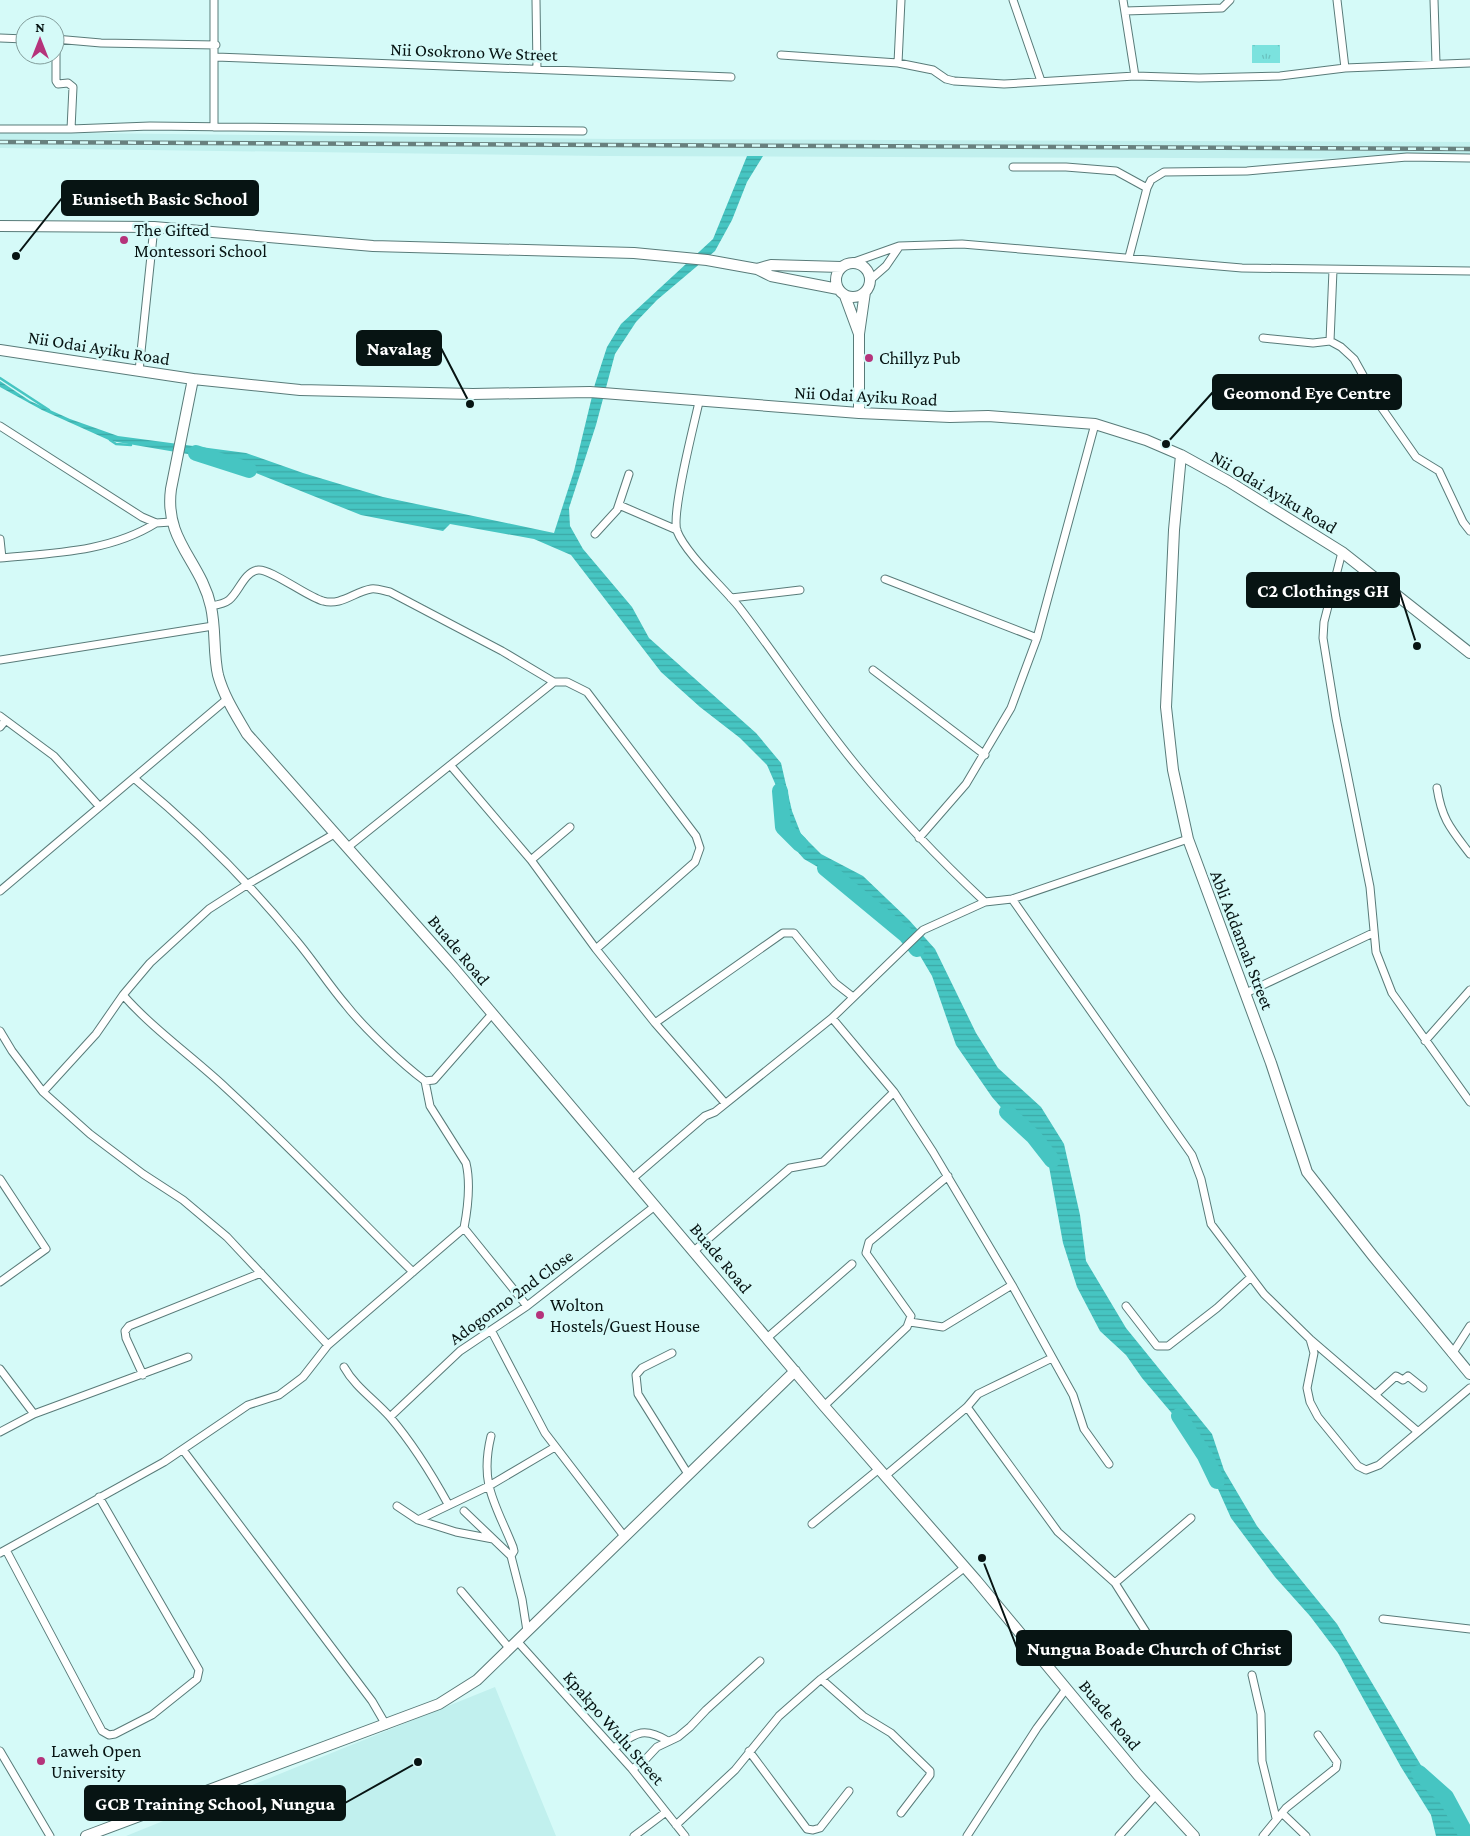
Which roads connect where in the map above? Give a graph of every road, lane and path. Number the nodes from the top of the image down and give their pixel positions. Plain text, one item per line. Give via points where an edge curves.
1 (214, 0) edge
2 (536, 0) edge
3 (901, 0) edge
4 (1013, 0) edge
5 (1123, 0) edge
6 (1230, 0) edge
7 (1337, 0) edge
8 (1434, 0) edge
9 (1125, 11) junction
10 (0, 38) edge
11 (15, 39) edge
12 (65, 41) edge
13 (216, 45) junction
14 (781, 55) dead end
15 (216, 57) junction
16 (1470, 62) edge
17 (898, 63) junction
18 (1436, 63) junction
19 (56, 65) edge
20 (1345, 68) junction
21 (538, 69) junction
22 (730, 76) dead end
23 (1135, 76) junction
24 (1041, 82) junction
25 (214, 127) junction
26 (0, 129) edge
27 (71, 129) junction
28 (582, 131) dead end
29 (1470, 158) edge
30 (1013, 167) dead end
31 (1147, 188) junction
32 (0, 226) edge
33 (154, 227) junction
34 (899, 246) junction
35 (1130, 257) junction
36 (854, 262) junction
37 (841, 267) junction
38 (757, 269) junction
39 (1333, 270) junction
40 (1470, 272) edge
41 (870, 280) junction
42 (842, 292) junction
43 (864, 292) junction
44 (859, 334) junction
45 (1263, 338) dead end
46 (1330, 341) junction
47 (0, 350) edge
48 (140, 372) junction
49 (194, 379) junction
50 (699, 402) junction
51 (859, 413) junction
52 (1096, 424) junction
53 (0, 426) edge
54 (1181, 455) junction
55 (629, 474) dead end
56 (619, 505) junction
57 (171, 522) junction
58 (156, 523) junction
59 (677, 530) junction
60 (1470, 531) edge
61 (595, 534) dead end
62 (0, 538) edge
63 (1342, 552) junction
64 (1, 558) edge
65 (886, 579) dead end
66 (800, 590) dead end
67 (731, 598) junction
68 (211, 606) junction
69 (213, 626) junction
70 (1037, 638) junction
71 (1470, 653) edge
72 (0, 660) edge
73 (873, 670) dead end
74 (554, 682) junction
75 (226, 700) junction
76 (3, 718) edge
77 (0, 727) edge
78 (985, 755) junction
79 (451, 766) junction
80 (135, 779) junction
81 (1437, 788) dead end
82 (99, 806) junction
83 (570, 827) dead end
84 (336, 833) junction
85 (919, 838) junction
86 (1188, 839) junction
87 (348, 847) junction
88 (1470, 854) edge
89 (531, 860) junction
90 (248, 884) junction
91 (0, 891) edge
92 (1012, 899) junction
93 (985, 902) junction
94 (1373, 933) junction
95 (596, 949) junction
96 (1470, 990) edge
97 (1246, 993) junction
98 (123, 995) junction
99 (853, 997) junction
100 (492, 1014) junction
101 (832, 1018) junction
102 (655, 1023) junction
103 (0, 1031) edge
104 (1425, 1041) junction
105 (425, 1081) junction
106 (44, 1092) junction
107 (894, 1092) junction
108 (1470, 1102) edge
109 (724, 1103) junction
110 (948, 1176) junction
111 (633, 1178) junction
112 (0, 1179) edge
113 (655, 1206) junction
114 (464, 1228) junction
115 (694, 1252) junction
116 (852, 1264) dead end
117 (261, 1272) junction
118 (413, 1272) junction
119 (1251, 1277) junction
120 (0, 1282) edge
121 (1012, 1285) junction
122 (527, 1306) junction
123 (1126, 1306) dead end
124 (910, 1322) junction
125 (1470, 1326) edge
126 (491, 1330) junction
127 (767, 1338) junction
128 (1310, 1339) junction
129 (328, 1346) junction
130 (672, 1353) dead end
131 (1452, 1354) junction
132 (188, 1357) dead end
133 (1052, 1358) junction
134 (344, 1367) dead end
135 (0, 1369) edge
136 (795, 1371) junction
137 (1470, 1374) edge
138 (143, 1375) junction
139 (1423, 1388) dead end
140 (1470, 1388) edge
141 (1375, 1395) junction
142 (824, 1406) junction
143 (967, 1408) junction
144 (34, 1414) junction
145 (390, 1418) junction
146 (1417, 1431) junction
147 (0, 1432) edge
148 (491, 1436) dead end
149 (555, 1447) junction
150 (183, 1450) junction
151 (1109, 1464) dead end
152 (882, 1473) junction
153 (688, 1474) junction
154 (489, 1486) junction
155 (99, 1497) junction
156 (448, 1504) junction
157 (397, 1506) dead end
158 (464, 1512) dead end
159 (1191, 1518) dead end
160 (418, 1520) junction
161 (812, 1524) dead end
162 (624, 1536) junction
163 (493, 1539) junction
164 (3, 1552) edge
165 (510, 1556) junction
166 (964, 1568) junction
167 (1115, 1584) junction
168 (461, 1591) dead end
169 (1384, 1619) dead end
170 (1470, 1629) edge
171 (527, 1631) junction
172 (1146, 1632) dead end
173 (517, 1641) junction
174 (510, 1649) junction
175 (760, 1661) dead end
176 (1252, 1675) dead end
177 (821, 1679) junction
178 (1066, 1689) junction
179 (386, 1725) junction
180 (1318, 1735) dead end
181 (668, 1741) junction
182 (614, 1748) junction
183 (0, 1751) edge
184 (749, 1751) junction
185 (632, 1769) junction
186 (849, 1791) dead end
187 (1156, 1795) junction
188 (666, 1812) junction
189 (901, 1812) dead end
190 (1279, 1815) junction
191 (676, 1825) junction
192 (973, 1829) junction
193 (50, 1836) edge
194 (86, 1836) edge
195 (634, 1836) edge
196 (685, 1836) edge
197 (967, 1836) edge
198 (980, 1836) edge
199 (1119, 1836) edge
200 (1194, 1836) edge
201 (1264, 1836) edge
202 (1306, 1836) edge

1 - 13 street
2 - 21 street
3 - 17 street
4 - 24 street
5 - 9 street
6 - 9 street via 1222,8
7 - 20 street
8 - 18 street
9 - 23 street
10 - 11 street
12 - 13 street
13 - 15 street
14 - 17 street
15 - 21 street, Nii Osokrono We Street
15 - 25 street
16 - 18 street
17 - 24 street via 933,70 946,79 962,82
18 - 20 street
19 - 27 street via 56,82 73,87
20 - 23 street via 1280,76
21 - 22 street, Nii Osokrono We Street
23 - 24 street
25 - 27 street
25 - 28 street
26 - 27 street
29 - 31 street via 1406,157 1247,171 1164,172 1150,180
30 - 31 street via 1116,171
31 - 35 street
32 - 33 street
33 - 38 street via 373,246 692,257
33 - 48 street
34 - 35 street via 962,244
34 - 36 street
34 - 41 street via 886,266
35 - 39 street via 1242,268
36 - 37 street
36 - 41 street via 865,268
37 - 38 street via 771,265
37 - 42 street via 835,277
38 - 42 street via 771,276
39 - 40 street
39 - 46 street
41 - 43 street
42 - 43 street via 856,297
42 - 44 street
43 - 44 street
44 - 51 street
45 - 46 street via 1313,343
46 - 60 street via 1354,359 1379,404 1416,457 1439,471
47 - 48 street, Nii Odai Ayiku Road
48 - 49 street, Nii Odai Ayiku Road
49 - 50 street, Nii Odai Ayiku Road via 300,390 473,394 590,392
49 - 57 street via 170,503
50 - 51 street, Nii Odai Ayiku Road
50 - 59 street via 679,495
51 - 52 street, Nii Odai Ayiku Road via 988,416
52 - 54 street, Nii Odai Ayiku Road
52 - 70 street
53 - 58 street via 142,518
54 - 63 street, Nii Odai Ayiku Road
54 - 86 street, Abli Addamah Street via 1174,530 1166,707 1173,770
55 - 56 street
56 - 59 street
56 - 61 street
57 - 58 street
57 - 68 street, Buade Road via 200,576
58 - 64 street via 117,541 89,548
59 - 67 street
62 - 64 street
63 - 71 street, Nii Odai Ayiku Road
63 - 94 street via 1323,638 1370,887
65 - 70 street
66 - 67 street
67 - 85 street via 855,764
68 - 69 street, Buade Road
68 - 74 street via 230,600 249,574 257,570 266,571 325,602 337,603 358,592 373,589 390,592
69 - 72 street
69 - 75 street, Buade Road via 218,675
70 - 78 street via 1011,708
73 - 78 street
74 - 79 street
74 - 95 street via 567,682 587,692 696,836 700,848 695,862
75 - 80 street
75 - 84 street, Buade Road via 247,734
76 - 77 street
76 - 82 street via 54,756
78 - 85 street via 966,784
79 - 87 street
79 - 89 street
80 - 82 street
80 - 90 street
81 - 88 street via 1440,811 1446,823
82 - 91 street
83 - 89 street
84 - 87 street, Buade Road
84 - 90 street
85 - 93 street
86 - 92 street
86 - 97 street, Abli Addamah Street
87 - 100 street, Buade Road
89 - 95 street
90 - 98 street via 209,909 150,963
90 - 105 street via 347,1007
92 - 93 street
92 - 119 street via 1192,1155 1211,1224
93 - 99 street via 923,930
94 - 97 street
94 - 104 street via 1376,952 1392,993
95 - 102 street
96 - 104 street
97 - 131 street, Abli Addamah Street via 1307,1172
98 - 106 street via 96,1034
98 - 118 street via 142,1016 206,1069 280,1138
99 - 101 street
99 - 102 street via 835,983 794,933 783,932
100 - 105 street via 434,1080
100 - 111 street, Buade Road
101 - 107 street
101 - 109 street
102 - 109 street
103 - 106 street
104 - 108 street
105 - 114 street via 430,1106 466,1163 468,1200
106 - 117 street via 90,1134 227,1236
107 - 110 street
107 - 115 street via 823,1162 790,1168
109 - 111 street
110 - 121 street
110 - 124 street via 866,1247 866,1253 911,1316
111 - 113 street, Buade Road
112 - 120 street via 46,1249
113 - 115 street, Buade Road
113 - 122 street, Adogonno 2nd Close
114 - 118 street
114 - 122 street
115 - 127 street, Buade Road
116 - 127 street
117 - 129 street
117 - 138 street via 129,1326 125,1331 126,1338
118 - 129 street
119 - 123 street via 1168,1346 1157,1346
119 - 128 street
121 - 124 street via 943,1327
121 - 133 street
122 - 126 street, Adogonno 2nd Close
124 - 142 street
125 - 131 street
126 - 145 street, Adogonno 2nd Close via 460,1351
126 - 149 street
127 - 136 street, Buade Road
128 - 141 street
128 - 146 street via 1314,1353 1307,1388 1310,1402 1318,1417 1358,1466 1366,1470 1379,1465
129 - 150 street via 303,1377 279,1395 248,1405
130 - 153 street via 642,1368 636,1375 636,1385 638,1394
131 - 137 street, Abli Addamah Street
132 - 138 street
133 - 143 street via 978,1394
133 - 151 street via 1073,1395 1084,1429
134 - 145 street via 352,1381
135 - 144 street
136 - 142 street, Buade Road
136 - 153 street
138 - 144 street
139 - 141 street via 1408,1376 1403,1380 1396,1376
140 - 146 street
141 - 146 street
142 - 152 street, Buade Road
143 - 152 street
143 - 167 street via 1058,1532
144 - 147 street
145 - 156 street via 427,1467
148 - 154 street via 485,1470
149 - 154 street
149 - 162 street
150 - 155 street
150 - 179 street via 372,1701
152 - 161 street
152 - 166 street, Buade Road
153 - 162 street
154 - 156 street
154 - 165 street via 513,1547
155 - 164 street
155 - 164 street via 199,1670 197,1679 152,1715 115,1734 102,1731
156 - 160 street
157 - 160 street
158 - 163 street
159 - 167 street
160 - 163 street
162 - 171 street
163 - 165 street
165 - 171 street
166 - 177 street
166 - 178 street, Buade Road
167 - 172 street
168 - 174 street
169 - 170 street
171 - 173 street
173 - 174 street
173 - 182 street, Kpakpo Wulu Street
174 - 179 street via 477,1680 439,1704
175 - 181 street via 690,1727
176 - 190 street via 1261,1714 1264,1772
177 - 184 street via 779,1716
177 - 189 street via 863,1716 891,1733 930,1771
178 - 187 street, Buade Road
178 - 192 street via 1037,1728
179 - 194 street
180 - 190 street via 1337,1762 1336,1768
181 - 182 street via 652,1732 636,1734
181 - 185 street
182 - 185 street, Kpakpo Wulu Street
183 - 193 street
184 - 186 street via 807,1828 820,1828
184 - 191 street via 735,1770
185 - 188 street, Kpakpo Wulu Street
187 - 199 street
187 - 200 street, Buade Road
188 - 191 street, Kpakpo Wulu Street
188 - 195 street
190 - 201 street
190 - 202 street
191 - 196 street, Kpakpo Wulu Street
192 - 197 street
192 - 198 street

